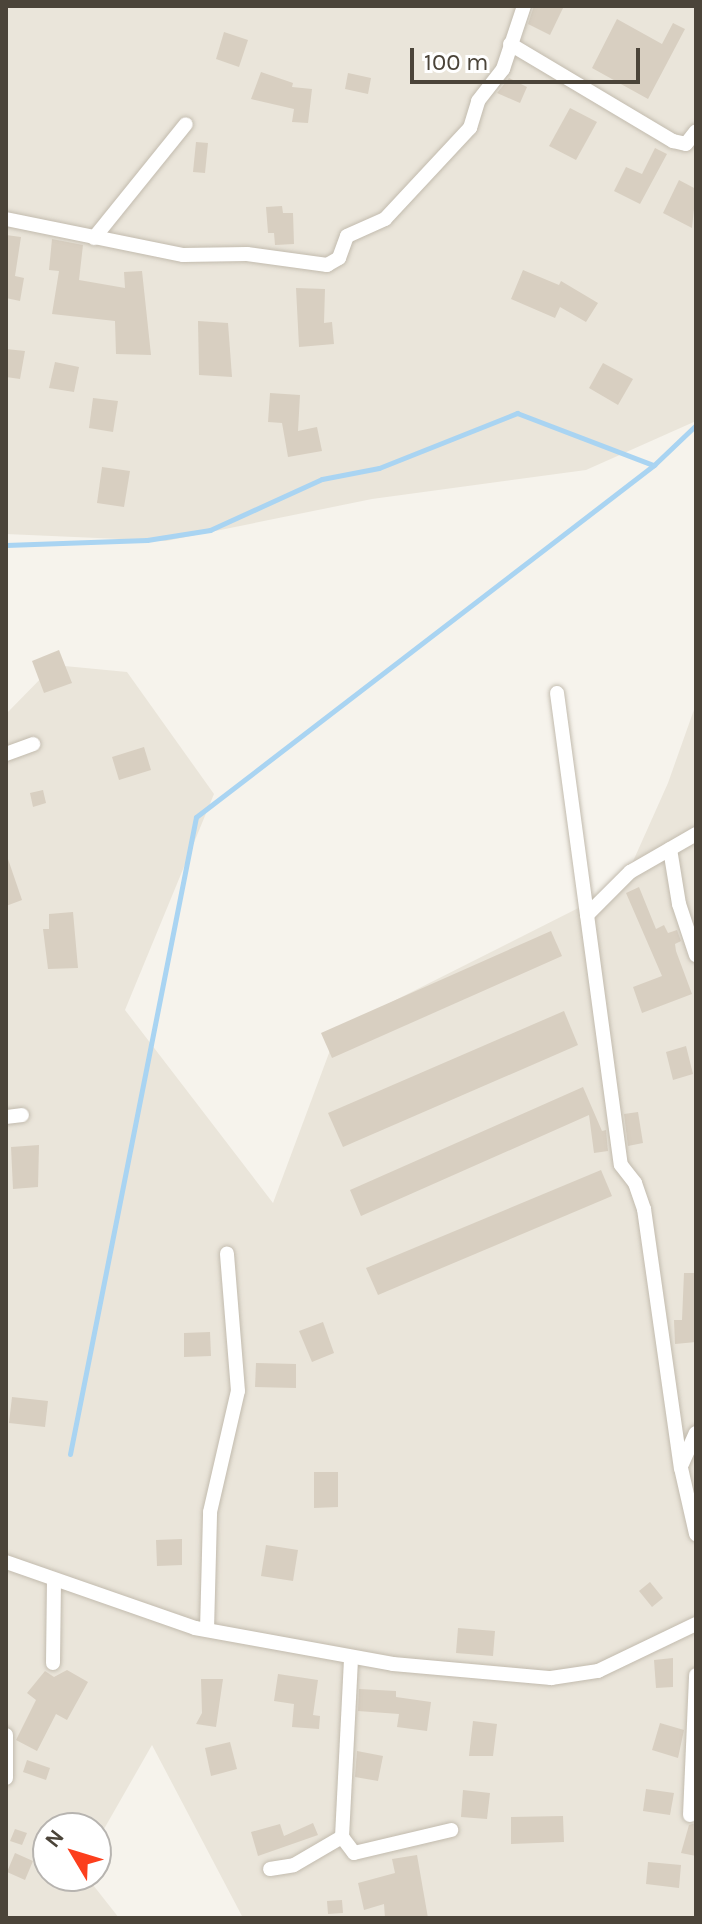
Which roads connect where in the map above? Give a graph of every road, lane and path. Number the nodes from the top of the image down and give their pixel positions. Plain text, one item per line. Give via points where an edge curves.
1 (524, 6) edge
2 (510, 44) junction
3 (186, 124) dead end
4 (696, 131) edge
5 (6, 219) edge
6 (94, 238) junction
7 (557, 693) dead end
8 (33, 744) dead end
9 (6, 754) edge
10 (696, 834) edge
11 (670, 849) junction
12 (587, 915) junction
13 (696, 955) edge
14 (22, 1115) dead end
15 (6, 1117) edge
16 (227, 1253) dead end
17 (696, 1433) edge
18 (681, 1468) junction
19 (696, 1534) edge
20 (6, 1562) edge
21 (54, 1580) junction
22 (696, 1624) edge
23 (207, 1630) junction
24 (351, 1657) junction
25 (53, 1663) dead end
26 (696, 1675) edge
27 (6, 1735) edge
28 (6, 1778) edge
29 (690, 1815) dead end
30 (451, 1830) dead end
31 (342, 1837) junction
32 (270, 1869) dead end

1 - 2 street
2 - 4 street via 673,141 686,144
2 - 6 street via 503,69 478,101 470,128 385,219 347,236 339,258 327,265 247,254 183,255
3 - 6 street
5 - 6 street
7 - 12 street
8 - 9 street
10 - 11 street
11 - 12 street via 630,872
11 - 13 street via 679,904
12 - 18 street via 621,1165 635,1183 644,1209
14 - 15 street
16 - 23 street via 238,1391 210,1512
17 - 18 street
18 - 19 street
20 - 21 street
21 - 23 street
21 - 25 street
22 - 24 street via 598,1671 551,1678
23 - 24 street
24 - 31 street
26 - 29 street
27 - 28 street
30 - 31 street via 354,1853
31 - 32 street via 294,1865

